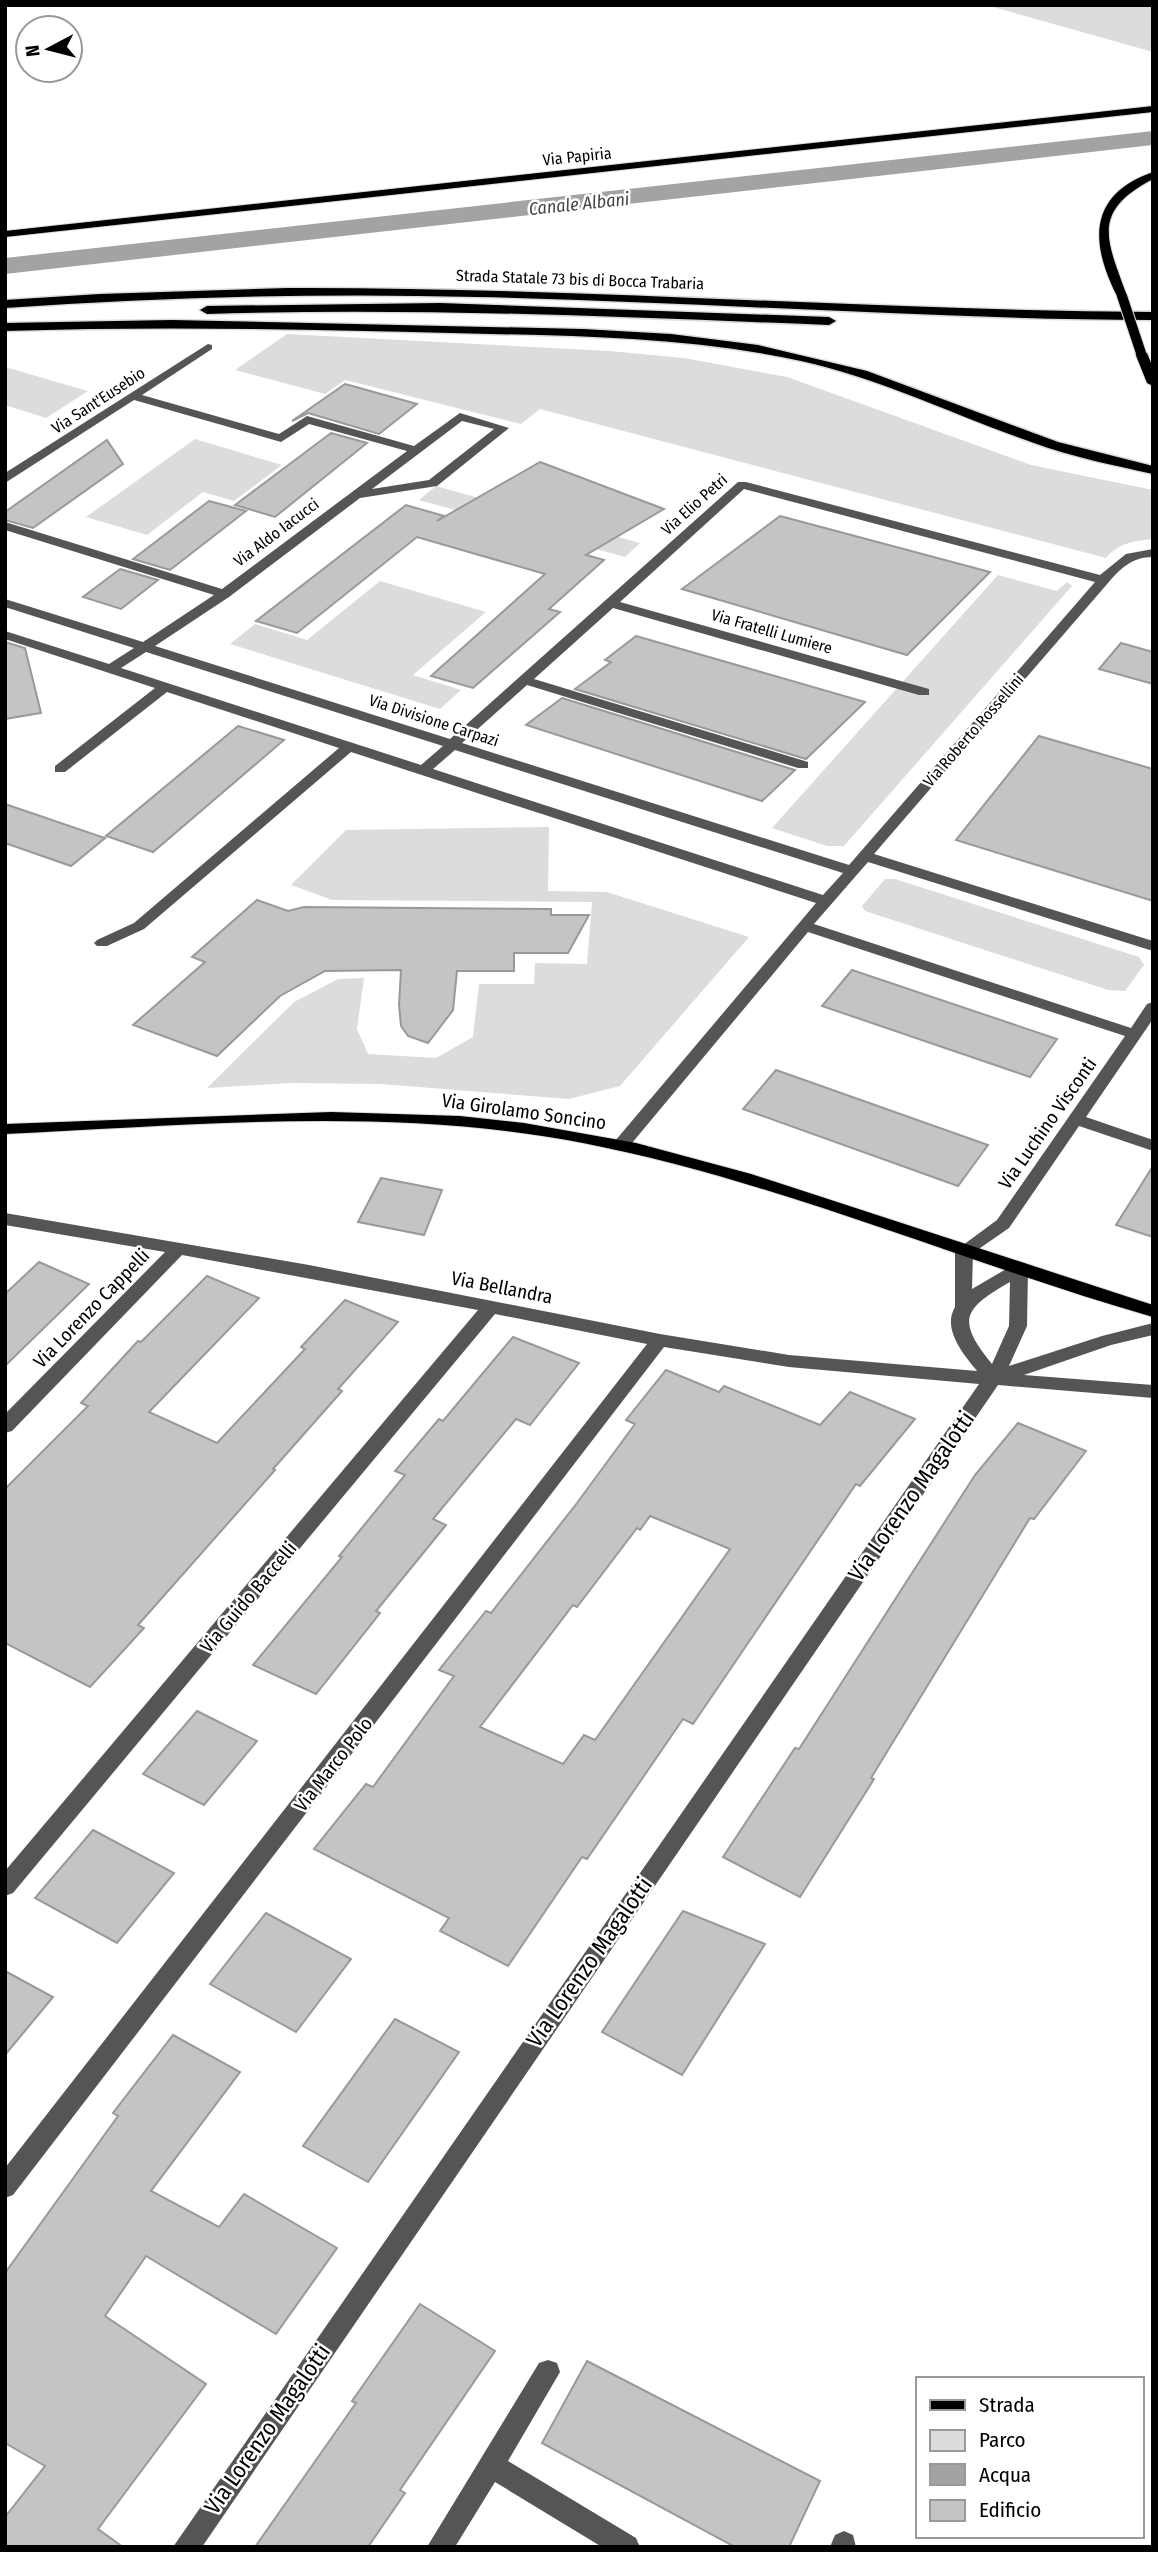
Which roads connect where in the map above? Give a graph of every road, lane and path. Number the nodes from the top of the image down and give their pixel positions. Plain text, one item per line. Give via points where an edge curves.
1 (1153, 109) edge
2 (1153, 175) edge
3 (5, 234) edge
4 (5, 304) edge
5 (1153, 316) edge
6 (5, 320) edge
7 (846, 322) dead end
8 (906, 324) dead end
9 (5, 327) edge
10 (1153, 329) edge
11 (208, 347) dead end
12 (1153, 383) edge
13 (132, 396) junction
14 (415, 450) junction
15 (1153, 470) edge
16 (5, 479) edge
17 (355, 495) junction
18 (5, 526) edge
19 (1153, 553) edge
20 (1103, 580) junction
21 (224, 594) junction
22 (5, 603) edge
23 (610, 603) junction
24 (5, 635) edge
25 (144, 647) junction
26 (110, 670) junction
27 (524, 680) junction
28 (164, 688) junction
29 (924, 692) dead end
30 (453, 745) junction
31 (348, 747) junction
32 (803, 765) dead end
33 (60, 769) dead end
34 (422, 771) junction
35 (864, 856) junction
36 (852, 871) junction
37 (825, 901) junction
38 (804, 926) junction
39 (102, 943) dead end
40 (1153, 946) edge
41 (1153, 1007) edge
42 (1134, 1034) junction
43 (1076, 1119) junction
44 (5, 1129) edge
45 (621, 1145) junction
46 (1153, 1146) edge
47 (5, 1219) edge
48 (178, 1249) junction
49 (964, 1251) junction
50 (1019, 1269) junction
51 (963, 1305) junction
52 (491, 1307) junction
53 (1153, 1311) edge
54 (1153, 1328) edge
55 (660, 1340) junction
56 (993, 1378) junction
57 (1153, 1392) edge
58 (5, 1426) edge
59 (5, 1887) edge
60 (5, 2187) edge
61 (548, 2372) dead end
62 (491, 2465) junction
63 (186, 2547) edge
64 (440, 2547) edge
65 (627, 2547) edge

1 - 3 main road, Via Papiria
2 - 12 main road, bridge via 1121,193 1103,219 1104,246
4 - 5 highway, Strada Statale 73 bis di Bocca Trabaria via 165,293 356,291 1007,315
6 - 7 highway, Strada Statale 73 bis di Bocca Trabaria via 340,307
8 - 10 highway
9 - 15 highway via 281,324 702,341 839,366 1041,441
11 - 13 street, Via Sant'Eusebio
13 - 14 street via 281,438 307,420
13 - 16 street, Via Sant'Eusebio
14 - 17 street, Via Aldo Iacucci
14 - 17 street, Via Aldo Iacucci via 460,416 503,428 433,483
17 - 21 street, Via Aldo Iacucci
18 - 21 street
19 - 20 street, Via Roberto Rossellini via 1123,558
20 - 23 street, Via Elio Petri via 742,485
20 - 35 street, Via Roberto Rossellini
21 - 25 street, Via Aldo Iacucci
22 - 25 street, Via Divisione Carpazi
23 - 27 street, Via Elio Petri
23 - 29 street, Via Fratelli Lumiere
24 - 26 street
25 - 26 street, Via Aldo Iacucci
25 - 30 street, Via Divisione Carpazi
26 - 28 street
27 - 30 street, Via Elio Petri
27 - 32 street
28 - 31 street
28 - 33 street
30 - 34 street, Via Elio Petri
30 - 36 street, Via Divisione Carpazi
31 - 34 street
31 - 39 street via 139,926
34 - 37 street
35 - 36 street, Via Roberto Rossellini
35 - 40 street
36 - 37 street, Via Roberto Rossellini
37 - 38 street, Via Roberto Rossellini
38 - 42 street
38 - 45 street, Via Roberto Rossellini
41 - 42 street, Via Luchino Visconti
42 - 43 street, Via Luchino Visconti
43 - 46 street
43 - 49 street, Via Luchino Visconti via 1003,1224
44 - 45 main road, Via Girolamo Soncino via 360,1117 492,1125
45 - 49 main road, Via Girolamo Soncino via 741,1177
47 - 48 street, Via Bellandra
48 - 52 street, Via Bellandra
48 - 58 street, Via Lorenzo Cappelli
49 - 50 main road, Via Girolamo Soncino
49 - 51 street
50 - 51 street
50 - 53 main road
50 - 56 street, Via Lorenzo Magalotti via 1018,1326
51 - 56 street via 959,1319 962,1338
52 - 55 street, Via Bellandra
52 - 59 street, Via Guido Baccelli
54 - 56 street
55 - 56 street, Via Bellandra via 810,1364
55 - 60 street, Via Marco Polo
56 - 57 street, Via Bellandra
56 - 63 street, Via Lorenzo Magalotti
61 - 62 street
62 - 64 street
62 - 65 street

